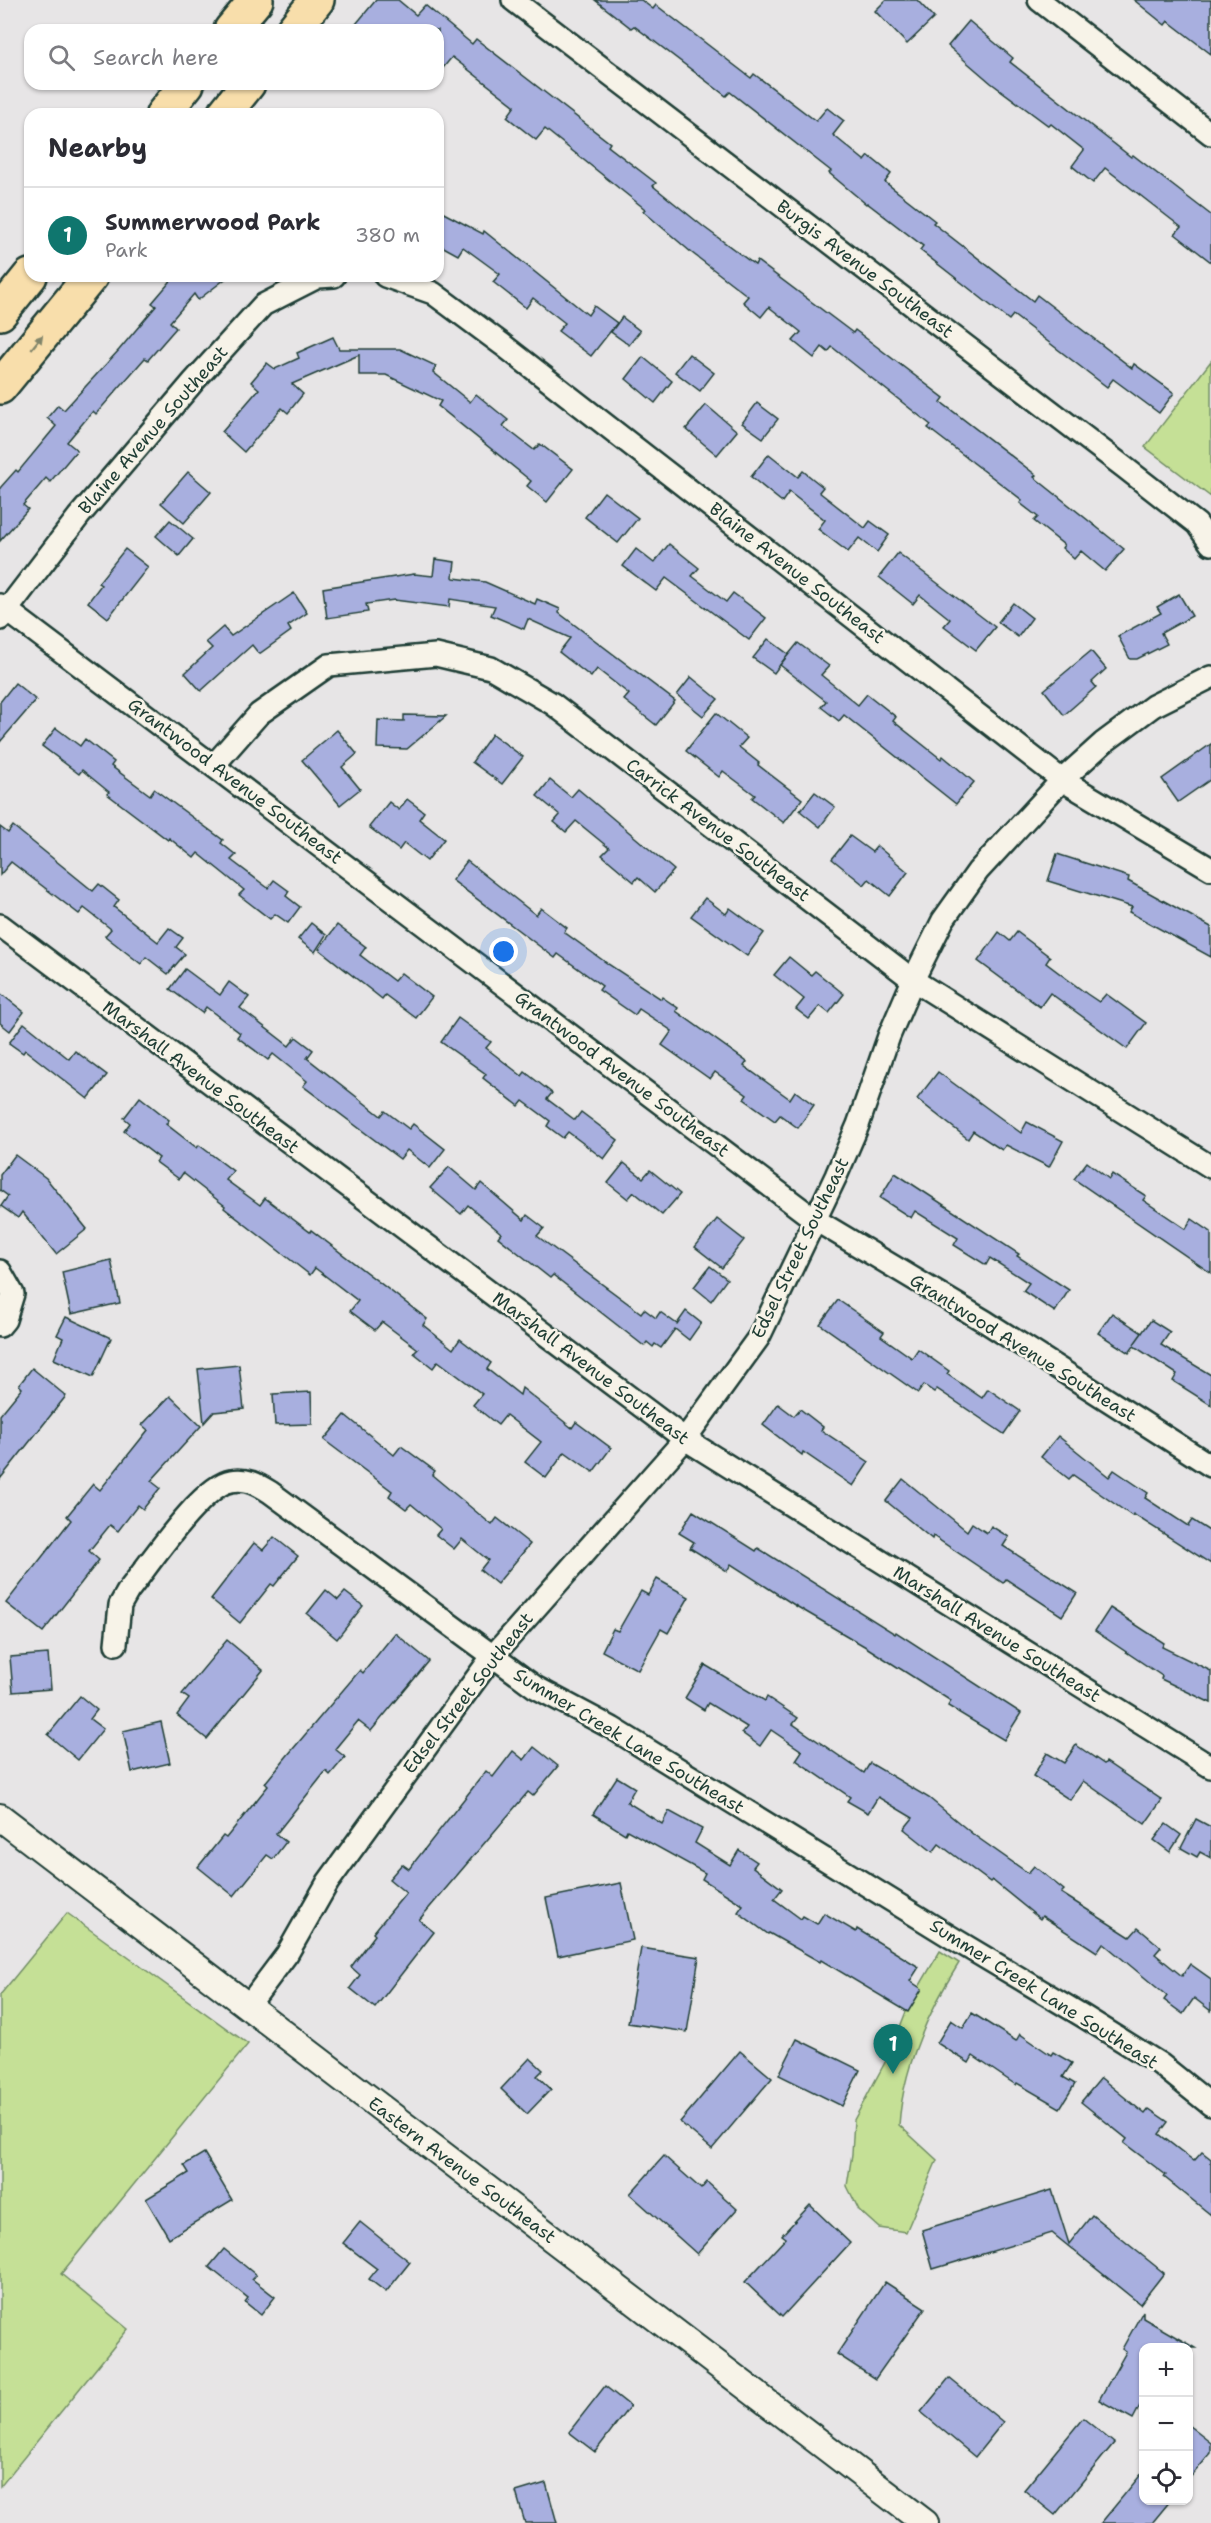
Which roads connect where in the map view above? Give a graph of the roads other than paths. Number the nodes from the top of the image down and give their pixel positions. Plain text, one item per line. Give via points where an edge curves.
1 (317, 0) edge
2 (513, 0) edge
3 (1039, 0) edge
4 (297, 24) edge
5 (182, 90) edge
6 (168, 108) edge
7 (1211, 134) edge
8 (25, 282) edge
9 (86, 282) edge
10 (308, 282) edge
11 (402, 282) edge
12 (0, 312) edge
13 (0, 387) edge
14 (1211, 544) edge
15 (2, 611) edge
16 (1211, 677) edge
17 (214, 765) junction
18 (1062, 780) junction
19 (1211, 869) edge
20 (0, 925) edge
21 (913, 980) junction
22 (1211, 1167) edge
23 (814, 1219) junction
24 (0, 1271) edge
25 (0, 1326) edge
26 (685, 1438) junction
27 (1211, 1466) edge
28 (116, 1644) dead end
29 (492, 1657) junction
30 (1211, 1767) edge
31 (0, 1817) edge
32 (248, 2006) junction
33 (1211, 2105) edge
34 (925, 2523) edge

1 - 4 main road
2 - 14 street, Burgis Avenue Southeast via 1124,467 1197,524
3 - 7 street
5 - 6 main road
8 - 12 main road
13 -> 9 main road
10 - 15 street, Blaine Avenue Southeast via 263,305 194,381
11 - 18 street, Blaine Avenue Southeast via 432,293 503,345
15 - 17 street, Grantwood Avenue Southeast
16 - 18 street, Edsel Street Southeast via 1153,706
17 - 21 street, Carrick Avenue Southeast via 259,714 329,665 436,655 491,668 553,704
17 - 23 street, Grantwood Avenue Southeast
18 - 19 street, Blaine Avenue Southeast
18 - 21 street, Edsel Street Southeast via 978,871 943,920
20 - 26 street, Marshall Avenue Southeast
21 - 22 street, Carrick Avenue Southeast
21 - 23 street, Edsel Street Southeast via 858,1125
23 - 26 street, Edsel Street Southeast via 759,1337
23 - 27 street, Grantwood Avenue Southeast via 986,1322
24 - 25 street via 13,1294
26 - 29 street, Edsel Street Southeast
26 - 30 street, Marshall Avenue Southeast
28 - 29 street, Summer Creek Lane Southeast via 120,1605 128,1592 207,1494 231,1480 250,1481 270,1492
29 - 32 street, Edsel Street Southeast via 328,1882 287,1954
29 - 33 street, Summer Creek Lane Southeast via 535,1687 612,1728 1083,2016 1160,2064
31 - 32 street, Eastern Avenue Southeast
32 - 34 street, Eastern Avenue Southeast

